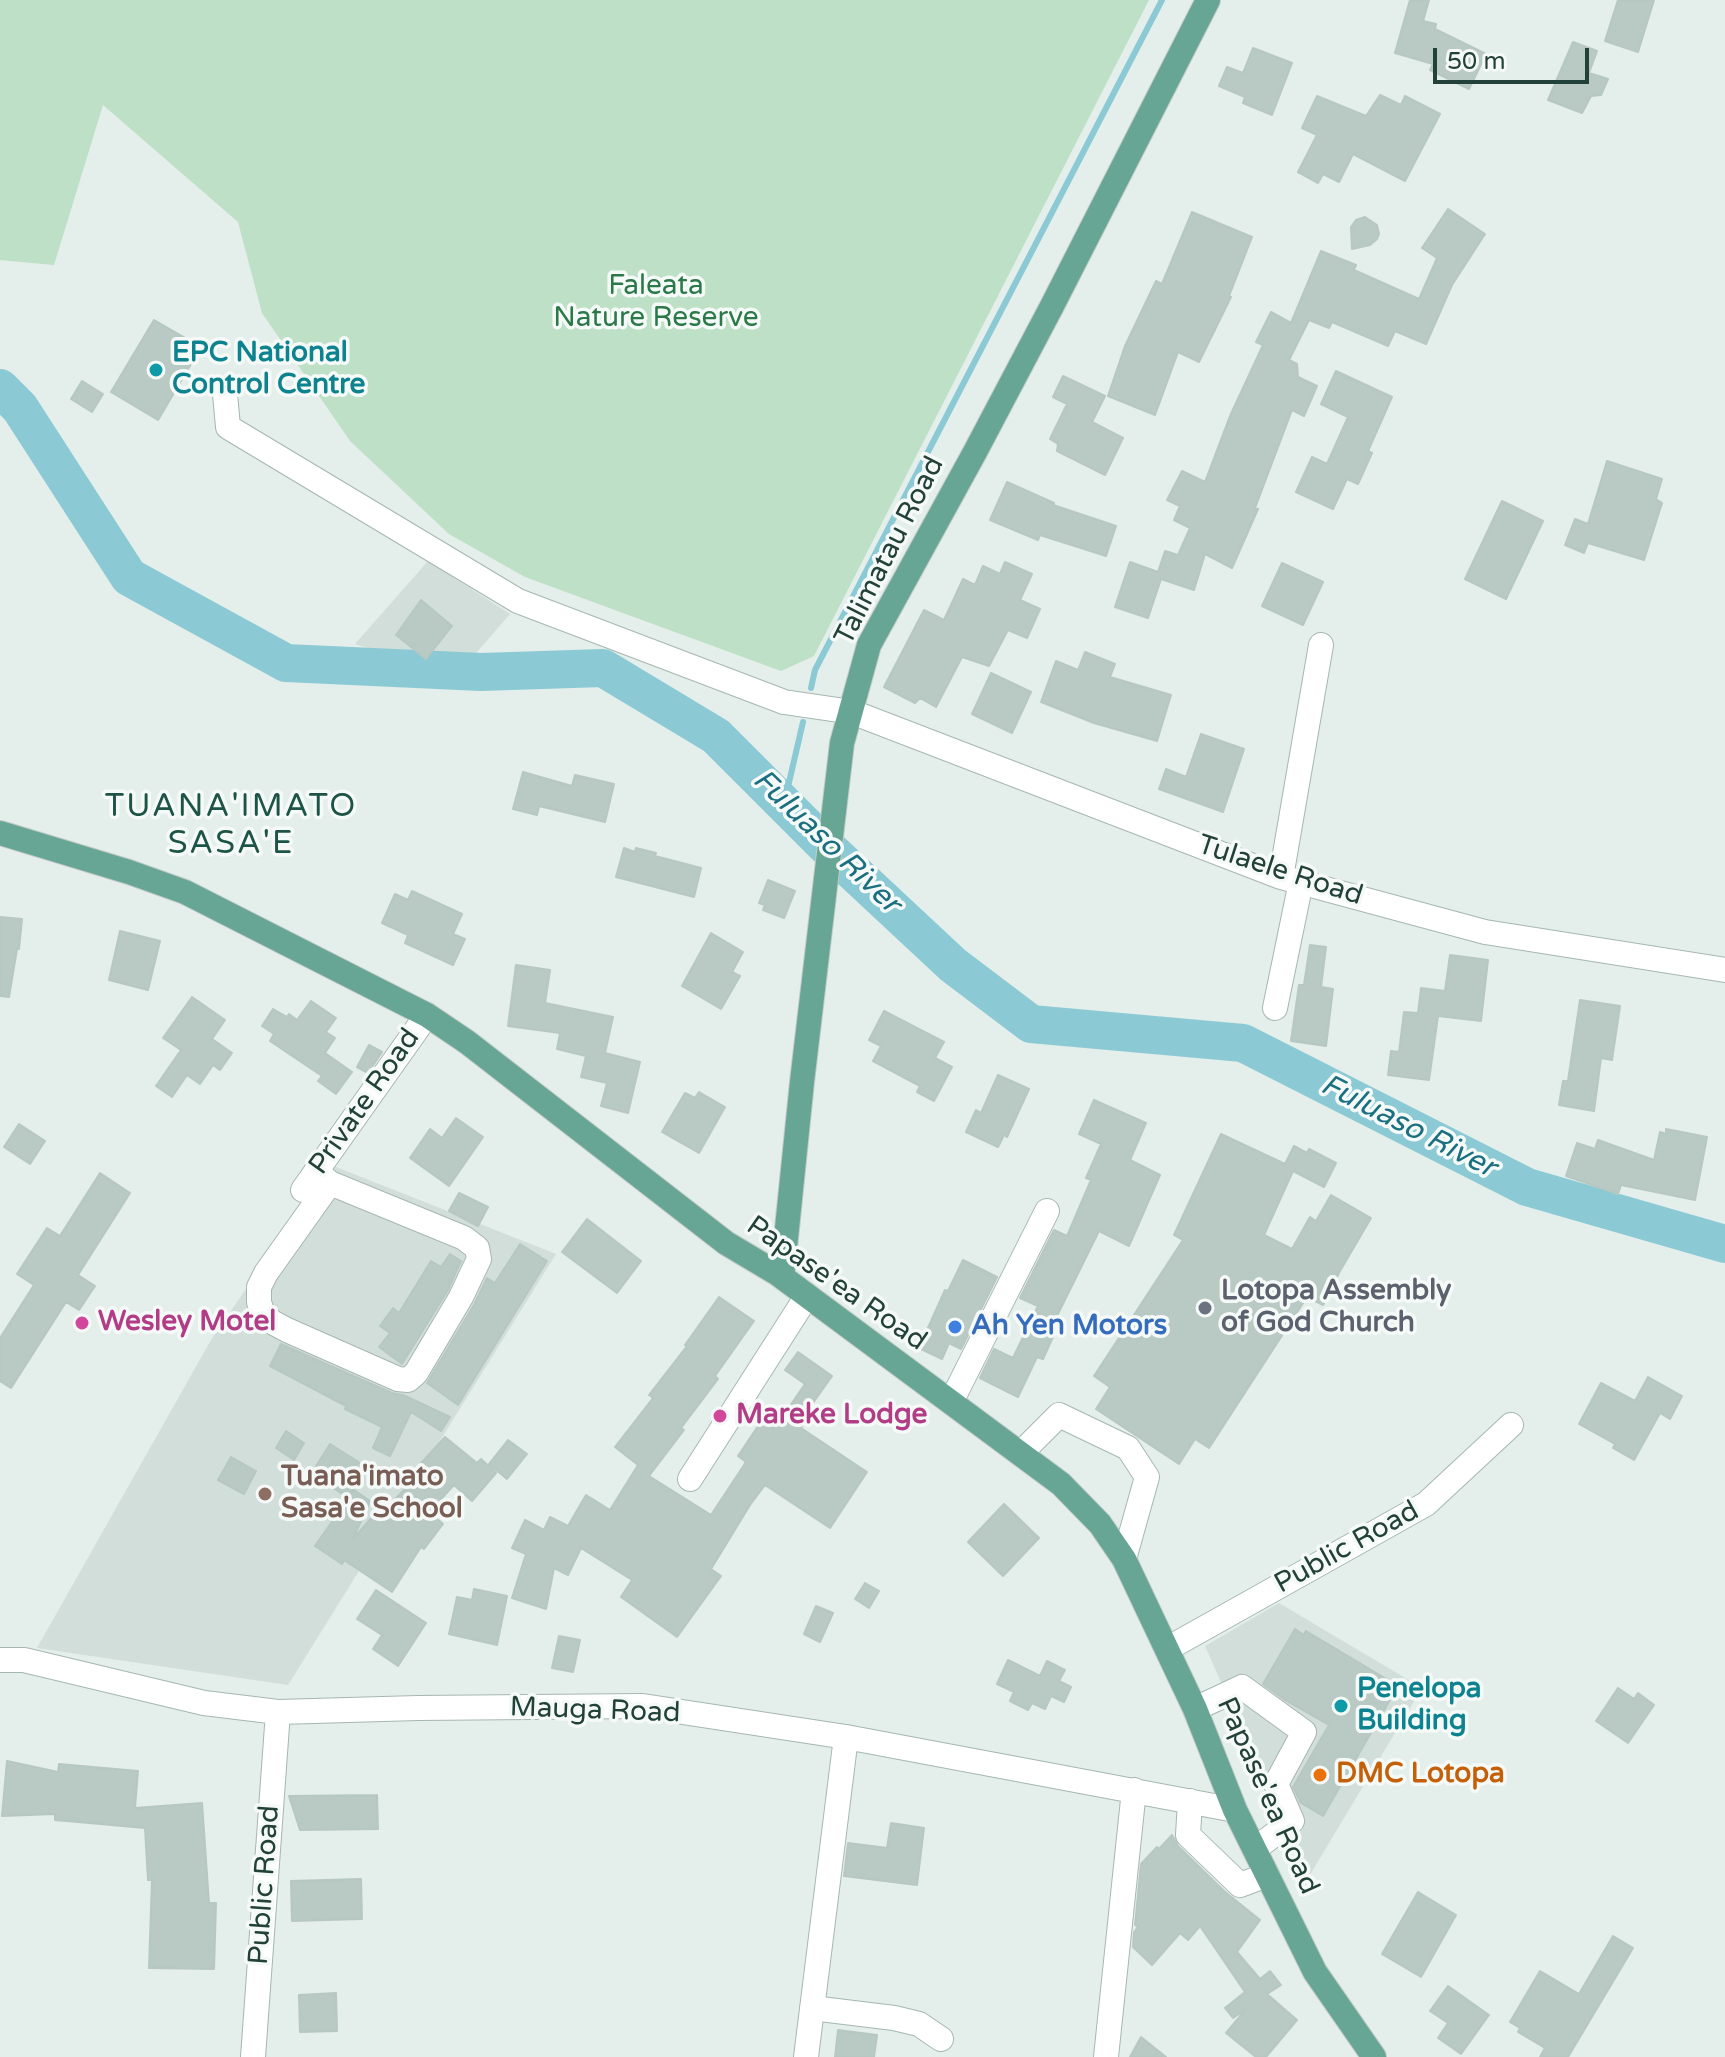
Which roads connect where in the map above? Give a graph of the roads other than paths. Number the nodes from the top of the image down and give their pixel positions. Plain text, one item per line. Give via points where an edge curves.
1 (1208, 0) edge
2 (225, 394) dead end
3 (1321, 645) dead end
4 (852, 712) junction
5 (0, 833) edge
6 (1291, 879) junction
7 (1725, 970) edge
8 (1275, 1008) dead end
9 (427, 1015) junction
10 (316, 1181) junction
11 (1047, 1211) dead end
12 (782, 1277) junction
13 (807, 1296) junction
14 (951, 1402) junction
15 (1511, 1425) dead end
16 (1021, 1453) junction
17 (690, 1479) dead end
18 (1124, 1559) junction
19 (1167, 1649) junction
20 (0, 1660) edge
21 (1195, 1709) junction
22 (278, 1712) junction
23 (846, 1737) junction
24 (1134, 1790) junction
25 (1190, 1801) junction
26 (1235, 1810) junction
27 (1255, 1849) junction
28 (1267, 1875) junction
29 (812, 2008) junction
30 (941, 2039) dead end
31 (253, 2057) edge
32 (806, 2057) edge
33 (1106, 2057) edge
34 (1374, 2057) edge

1 - 4 main road, Talimatau Road via 1052,306 869,645
2 - 4 street, Tulaele Road via 228,427 518,601 784,702
3 - 6 street
4 - 6 street, Tulaele Road
4 - 12 main road, Talimatau Road via 842,743
5 - 9 main road, Papase'ea Road via 185,892
6 - 7 street, Tulaele Road via 1485,932
6 - 8 street
9 - 10 street, Private Road
9 - 12 main road, Papase'ea Road via 726,1243
10 - 10 street, Private Road via 464,1238 477,1248 479,1259 461,1297 408,1380 287,1330 262,1312 259,1287
11 - 14 street
12 - 13 main road, Papase'ea Road
13 - 14 main road, Papase'ea Road
13 - 17 street
14 - 16 main road, Papase'ea Road
15 - 19 street, Public Road via 1426,1504
16 - 18 main road, Papase'ea Road via 1100,1524
16 - 18 street via 1059,1415 1128,1448 1147,1477
18 - 19 main road, Papase'ea Road
19 - 21 main road, Papase'ea Road
20 - 22 street, Mauga Road via 24,1660 204,1703
21 - 26 main road, Papase'ea Road
21 - 27 street via 1242,1687 1304,1732 1276,1784 1292,1821
22 - 23 street, Mauga Road via 643,1706
22 - 31 street, Public Road
23 - 24 street, Mauga Road
23 - 29 street
24 - 25 street, Mauga Road
24 - 33 street
25 - 26 street, Mauga Road
25 - 28 street via 1188,1835 1240,1885
26 - 27 main road, Papase'ea Road
27 - 28 main road, Papase'ea Road
28 - 34 main road, Papase'ea Road via 1315,1972
29 - 30 street via 919,2024
29 - 32 street

